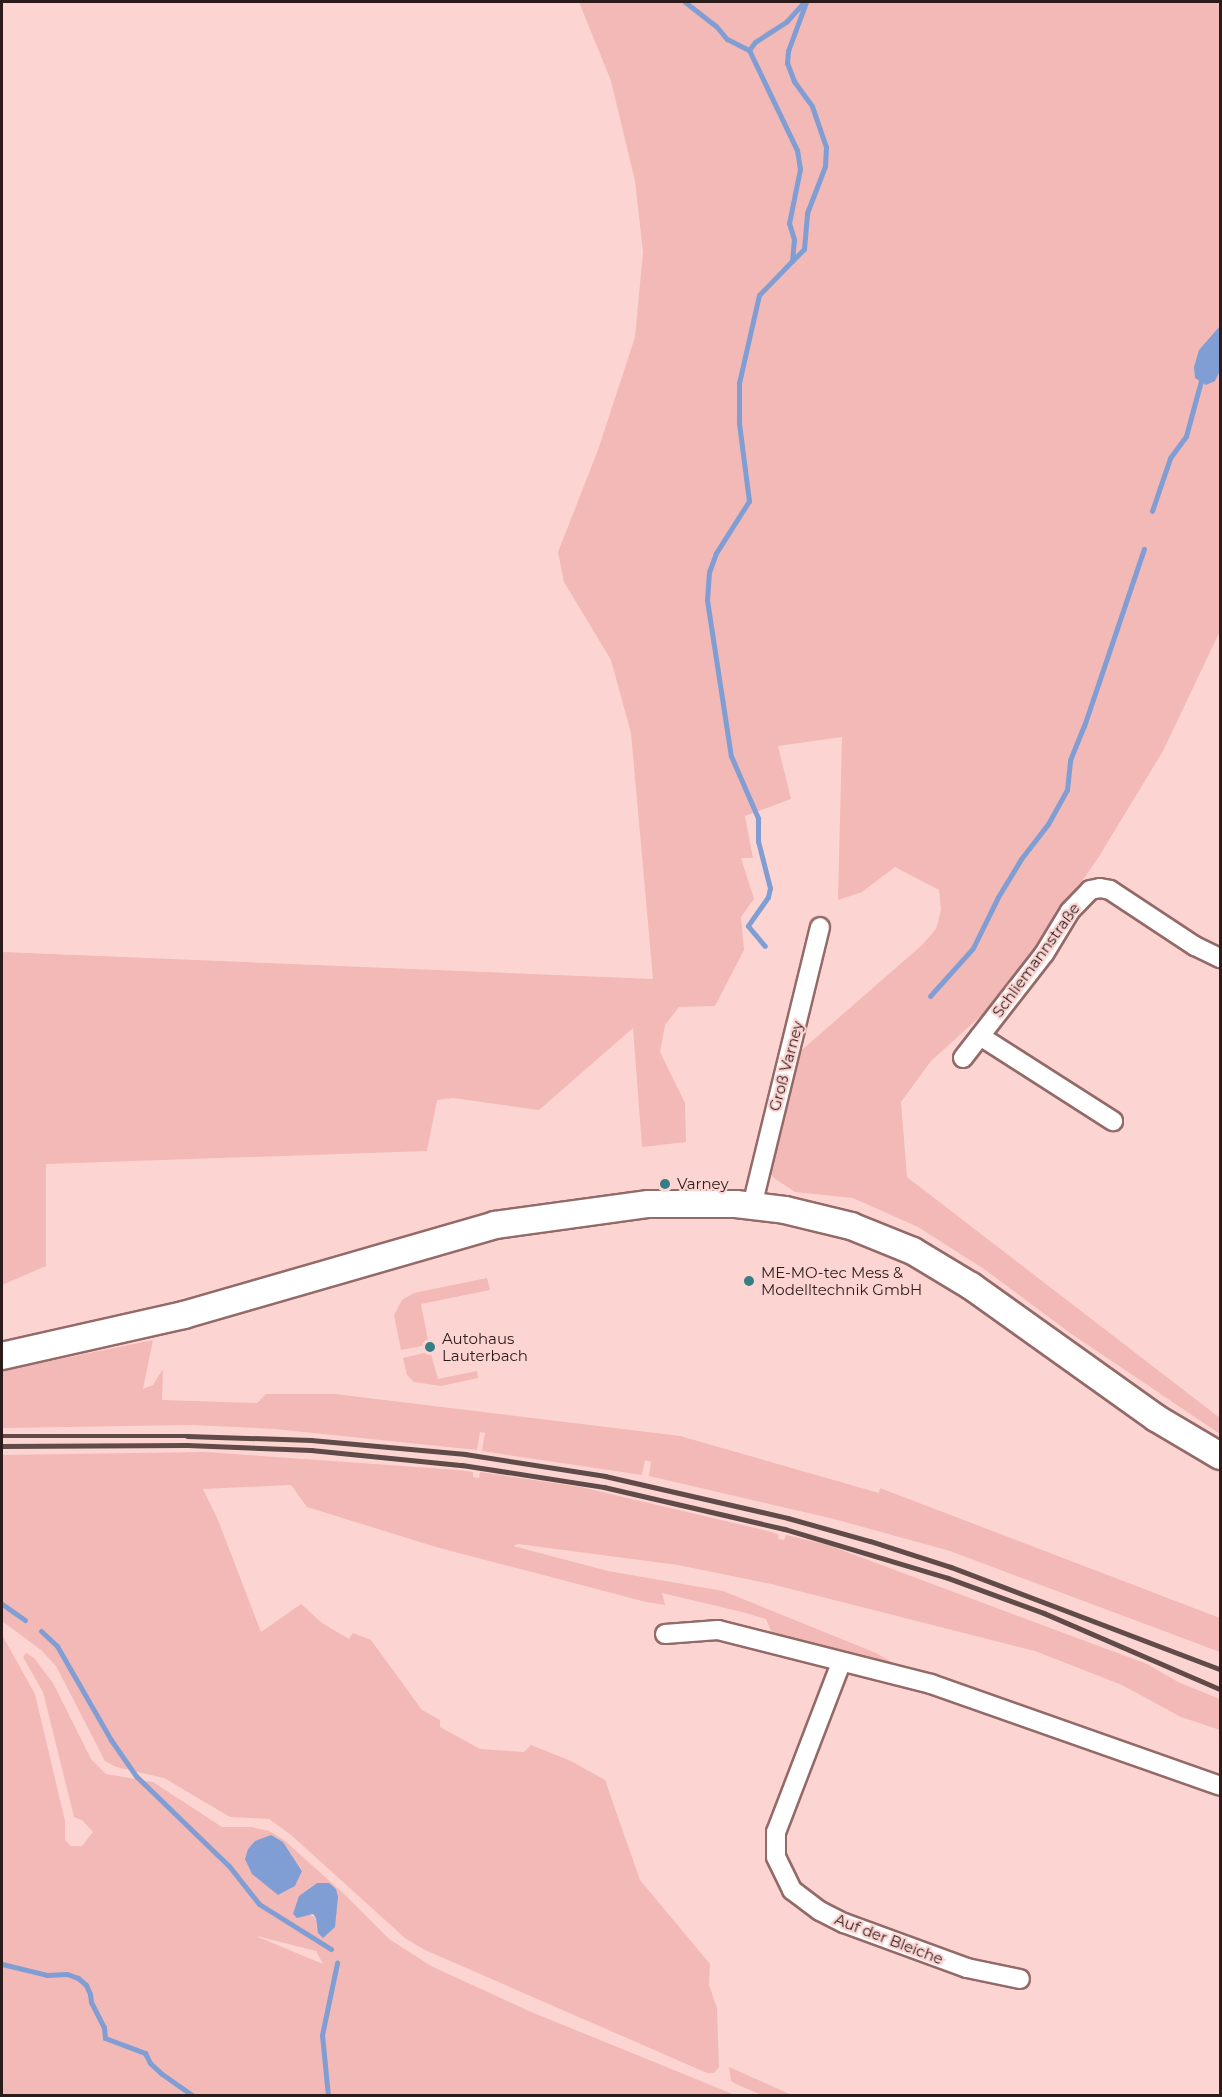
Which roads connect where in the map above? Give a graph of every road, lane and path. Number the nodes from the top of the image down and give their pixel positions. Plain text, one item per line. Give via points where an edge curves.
1 (820, 927) dead end
2 (1221, 958) edge
3 (980, 1036) junction
4 (963, 1058) dead end
5 (1113, 1121) dead end
6 (752, 1206) junction
7 (2, 1356) edge
8 (1221, 1456) edge
9 (665, 1634) dead end
10 (842, 1663) junction
11 (1221, 1786) edge
12 (1020, 1979) dead end

1 - 6 street, Groß Varney
2 - 3 street, Schliemannstraße via 1195,946 1110,890 1090,890 1070,911 1044,954
3 - 4 street, Schliemannstraße
3 - 5 street
6 - 7 main road via 649,1204 495,1225 184,1315
6 - 8 main road via 851,1226 913,1251 971,1286 1156,1418
9 - 10 street via 718,1630
10 - 11 street via 979,1698
10 - 12 street, Auf der Bleiche via 776,1832 776,1857 792,1890 813,1907 844,1923 967,1968

